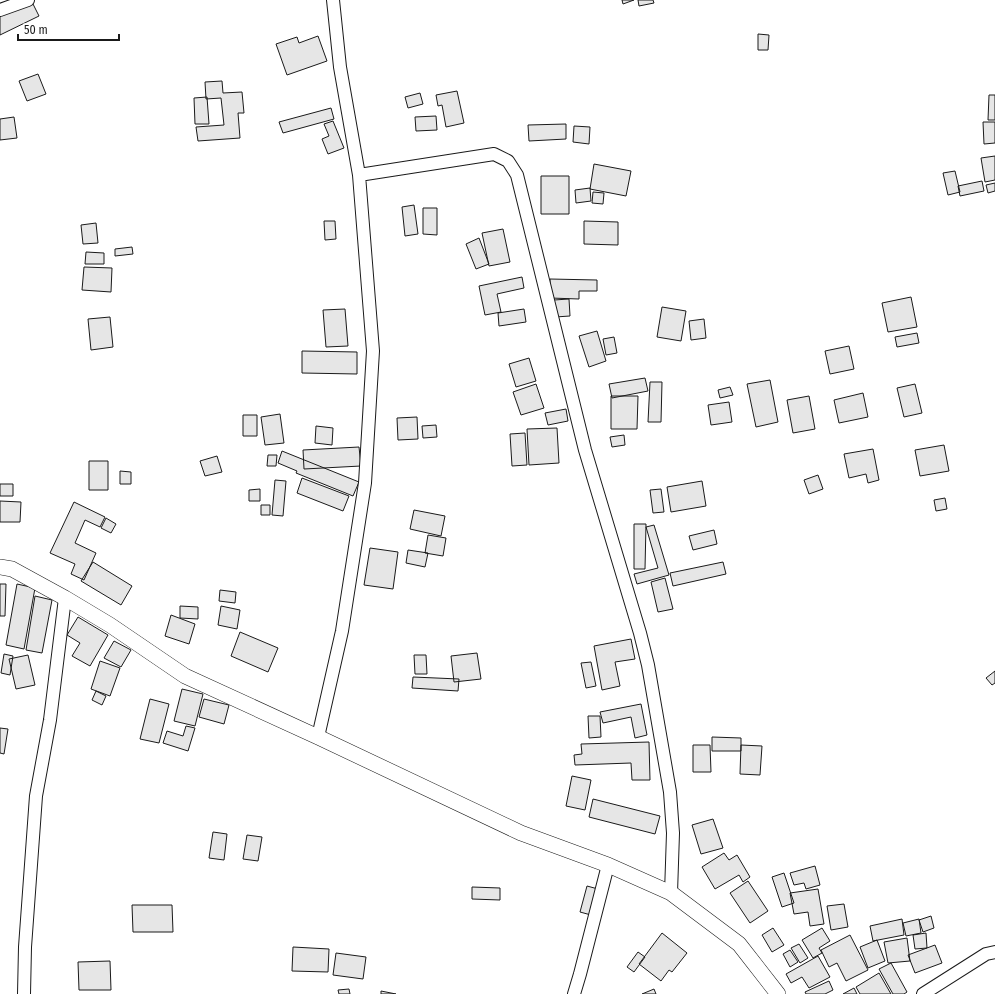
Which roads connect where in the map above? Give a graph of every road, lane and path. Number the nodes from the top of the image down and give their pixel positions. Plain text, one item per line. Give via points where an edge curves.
1 (28, 0) edge
2 (333, 0) edge
3 (0, 10) edge
4 (359, 175) junction
5 (0, 567) edge
6 (65, 598) junction
7 (318, 737) junction
8 (608, 865) junction
9 (671, 893) junction
10 (995, 952) edge
11 (24, 994) edge
12 (574, 994) edge
13 (778, 994) edge
14 (922, 994) edge

1 - 3 street
2 - 4 street via 340,67
4 - 7 street via 373,351 365,483 342,631
4 - 9 street via 494,154 508,162 517,175 585,450 648,665 670,792 673,833
5 - 6 street via 12,569
6 - 7 street via 185,676
6 - 11 street via 50,720 36,796
7 - 8 street via 521,833
8 - 9 street
8 - 12 street
9 - 13 street via 739,944
10 - 14 street via 986,954

